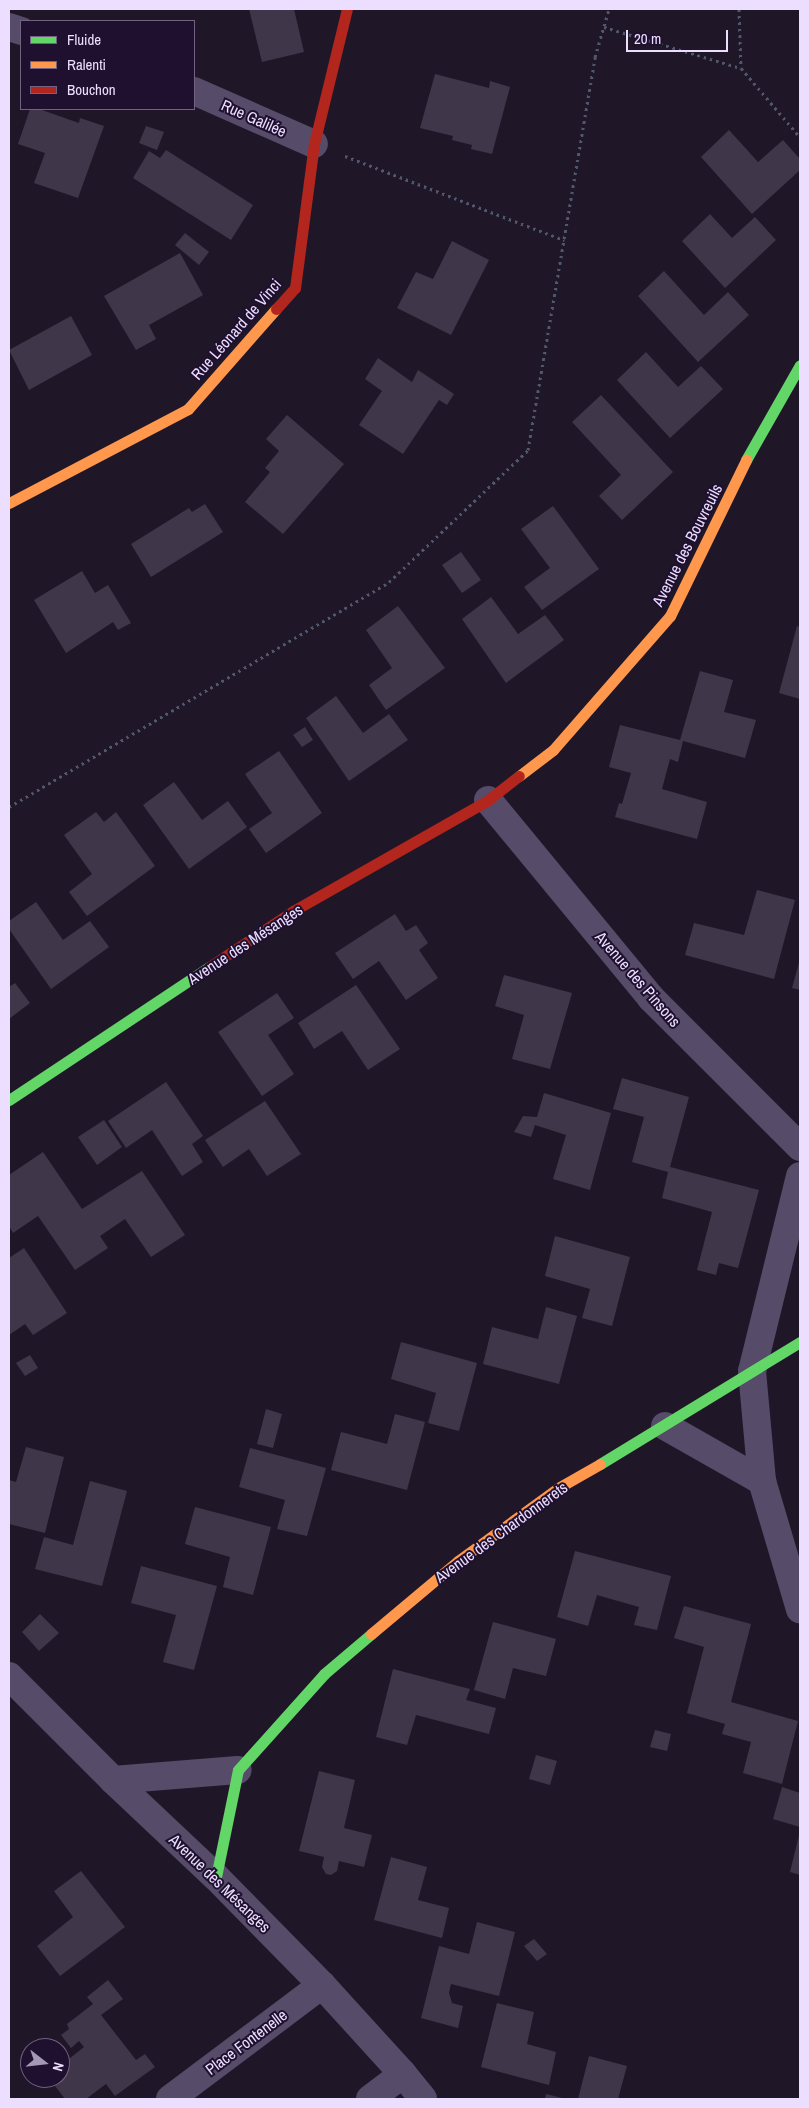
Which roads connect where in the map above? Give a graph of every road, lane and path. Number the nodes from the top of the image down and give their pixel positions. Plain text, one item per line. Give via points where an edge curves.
1 (347, 9) edge
2 (609, 9) edge
3 (739, 9) edge
4 (604, 27) junction
5 (741, 68) junction
6 (195, 91) edge
7 (800, 137) edge
8 (314, 144) junction
9 (564, 240) junction
10 (800, 365) edge
11 (9, 503) edge
12 (488, 800) junction
13 (9, 807) edge
14 (9, 1100) edge
15 (800, 1146) edge
16 (800, 1176) edge
17 (800, 1342) edge
18 (752, 1372) junction
19 (664, 1426) junction
20 (762, 1481) junction
21 (800, 1609) edge
22 (9, 1676) edge
23 (238, 1770) junction
24 (113, 1780) junction
25 (216, 1877) junction
26 (322, 1985) junction
27 (403, 2074) junction
28 (170, 2099) edge
29 (370, 2099) edge
30 (423, 2099) edge

1 - 8 street, Rue Léonard de Vinci
2 - 4 path
3 - 5 path
4 - 5 path
4 - 9 path via 595,58
5 - 7 path
6 - 8 street, Rue Galilée
8 - 9 path
8 - 11 street, Rue Léonard de Vinci via 295,288 188,409
9 - 13 path via 528,450 388,582
10 - 12 street, Avenue des Bouvreuils via 748,457 670,616 553,750
12 - 14 street, Avenue des Mésanges via 293,911
12 - 15 street, Avenue des Pinsons via 651,998
16 - 18 street
17 - 18 street, Avenue des Chardonnerets
18 - 19 street, Avenue des Chardonnerets
18 - 20 street
19 - 20 street
19 - 23 street, Avenue des Chardonnerets via 558,1488 458,1560 324,1674
20 - 21 street
22 - 24 street, Avenue des Mésanges
23 - 24 street
23 - 25 street
24 - 25 street, Avenue des Mésanges
25 - 26 street, Avenue des Mésanges
26 - 27 street, Avenue des Mésanges
26 - 28 street, Place Fontenelle
27 - 29 street
27 - 30 street, Avenue des Mésanges

